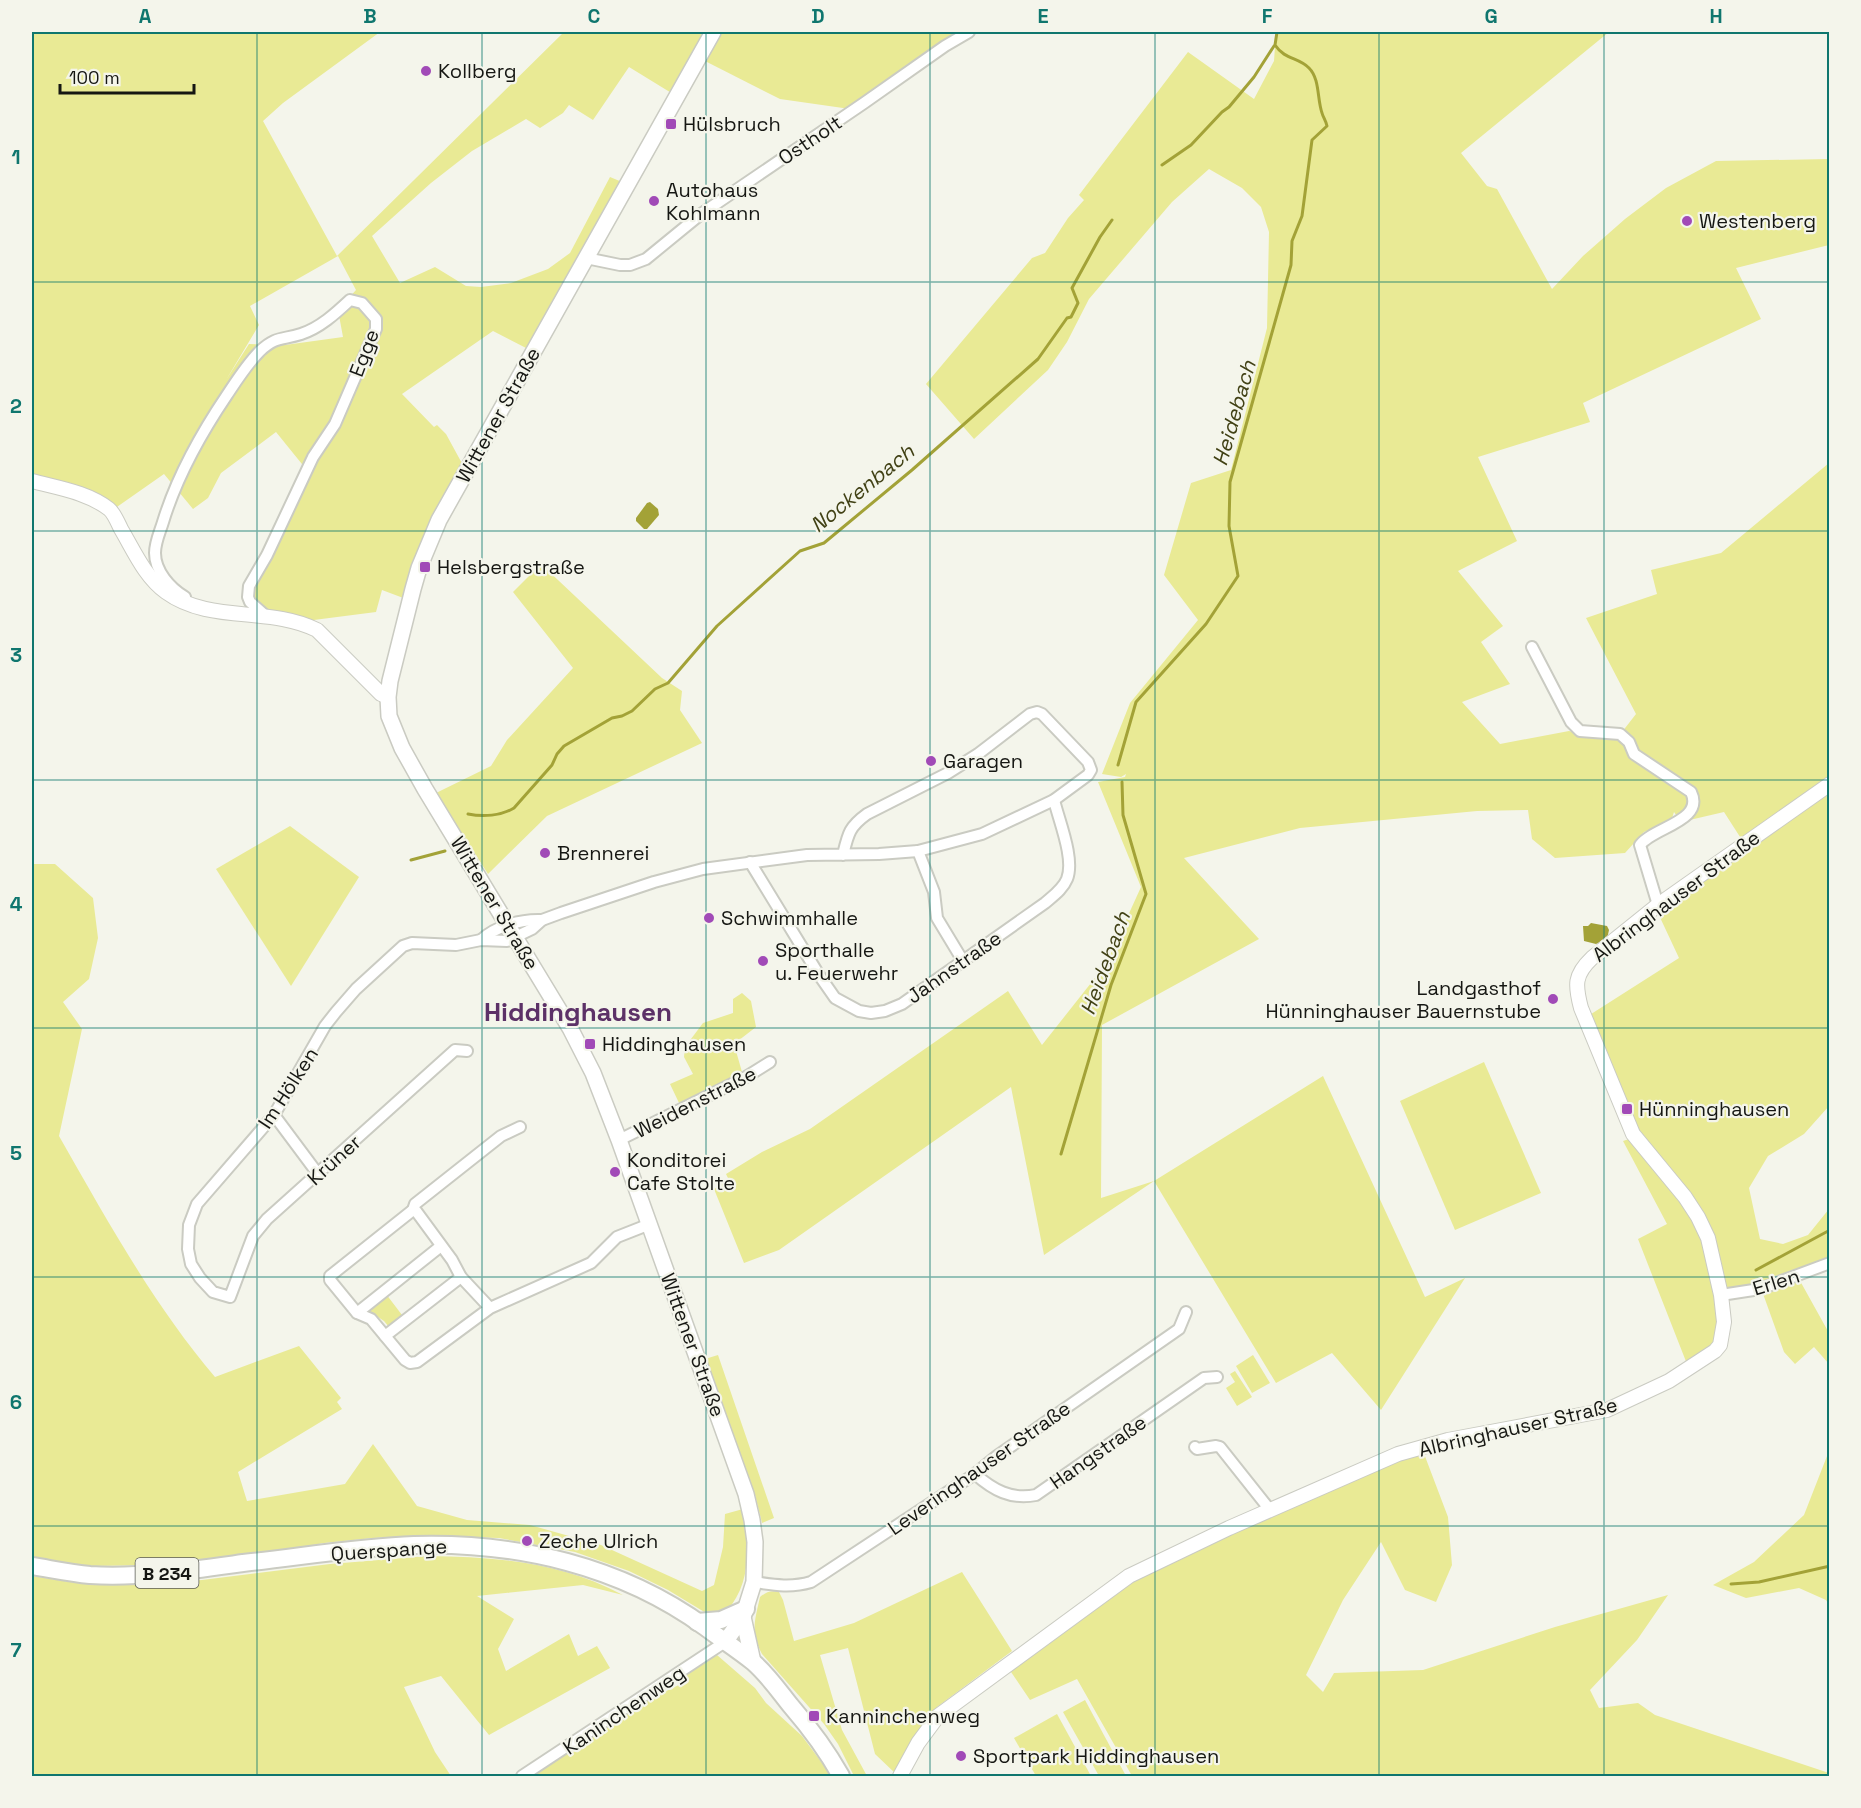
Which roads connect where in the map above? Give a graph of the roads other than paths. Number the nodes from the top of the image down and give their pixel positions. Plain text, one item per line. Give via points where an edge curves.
1 (713, 32) edge
2 (969, 32) edge
3 (586, 258) junction
4 (32, 481) edge
5 (200, 607) junction
6 (267, 617) junction
7 (1532, 647) dead end
8 (388, 697) junction
9 (1830, 784) edge
10 (1054, 800) junction
11 (918, 851) junction
12 (843, 855) junction
13 (750, 862) junction
14 (1658, 905) junction
15 (512, 932) junction
16 (963, 961) junction
17 (467, 1051) dead end
18 (770, 1062) dead end
19 (274, 1116) junction
20 (520, 1127) dead end
21 (620, 1140) junction
22 (318, 1174) junction
23 (413, 1210) junction
24 (650, 1224) junction
25 (441, 1246) junction
26 (1830, 1263) edge
27 (461, 1277) junction
28 (1721, 1295) junction
29 (230, 1297) joint
30 (490, 1308) junction
31 (1186, 1312) dead end
32 (357, 1313) junction
33 (385, 1336) junction
34 (1217, 1377) dead end
35 (1195, 1447) dead end
36 (975, 1474) junction
37 (1270, 1510) junction
38 (32, 1566) edge
39 (754, 1582) junction
40 (745, 1613) junction
41 (697, 1622) junction
42 (725, 1642) junction
43 (753, 1662) junction
44 (522, 1776) edge
45 (841, 1776) edge
46 (900, 1776) edge

1 - 3 main road, Wittener Straße
2 - 3 street, Ostholt via 701,214 646,258 630,265
3 - 8 main road, Wittener Straße via 440,520 419,568
4 - 5 street via 81,494 111,510 145,570 166,592
5 - 6 street
5 - 6 street, Egge via 165,579 155,555 159,532 182,470 208,423 259,352 273,340 303,334 350,300 362,303 376,319 376,329 334,424 313,457 249,586 250,602
6 - 8 street via 292,619 317,630
7 - 14 street via 1570,722 1580,731 1620,734 1634,754 1691,792 1695,800 1692,810 1681,820 1640,845
8 - 15 main road, Wittener Straße via 392,726 402,748
9 - 14 street, Albringhauser Straße
10 - 11 street, Im Hölken via 982,834
10 - 12 street, Im Hölken via 1091,770 1088,762 1037,712 948,773 855,822
10 - 16 street, Jahnstraße via 1070,865 1067,880 1045,903
11 - 12 street, Im Hölken
11 - 16 street via 934,892 937,918
12 - 13 street, Im Hölken
13 - 15 street, Im Hölken via 703,869 542,920 528,919
13 - 16 street, Jahnstraße via 835,998 859,1011 871,1014 902,1004
14 - 28 street, Albringhauser Straße via 1583,966 1577,990 1634,1134 1685,1197 1708,1238
15 - 19 street, Im Hölken via 489,932 481,940 456,945 412,943 398,950 356,989 326,1026
15 - 21 main road, Wittener Straße via 593,1072
17 - 22 street, Krüner via 455,1050
18 - 21 street, Weidenstraße
19 - 22 street
19 - 29 street, Im Hölken via 197,1204 189,1225 191,1264 213,1292
20 - 23 street via 501,1136 415,1204
21 - 24 main road, Wittener Straße
22 - 29 street, Krüner via 253,1236
23 - 25 street
23 - 32 street via 330,1276
24 - 30 street via 617,1237 591,1263
24 - 39 main road, Wittener Straße via 746,1494 755,1542
25 - 27 street
25 - 32 street
26 - 28 street, Erlen via 1760,1289
27 - 30 street
27 - 33 street
28 - 37 street, Albringhauser Straße via 1723,1334 1715,1351 1627,1402 1607,1410 1448,1440 1398,1455
30 - 33 street via 417,1362 405,1360
31 - 36 street, Leveringhauser Straße via 1179,1329
32 - 33 street via 371,1319
34 - 36 street, Hangstraße via 1204,1378 1036,1495 1000,1492
35 - 37 street via 1220,1447
36 - 39 street, Leveringhauser Straße via 810,1582 784,1586
37 - 46 street, Albringhauser Straße via 1129,1576 938,1716
38 - 41 main road, Querspange / B 234 via 90,1575 158,1574 360,1549 414,1545 488,1547 570,1561 628,1582
39 - 40 main road, Wittener Straße
40 - 41 main road
40 - 42 main road, Wittener Straße
40 - 43 main road
41 - 42 main road, Querspange / B 234
42 - 43 main road, B 234
42 - 44 street, Kaninchenweg
43 - 45 main road, B 234 via 805,1722

